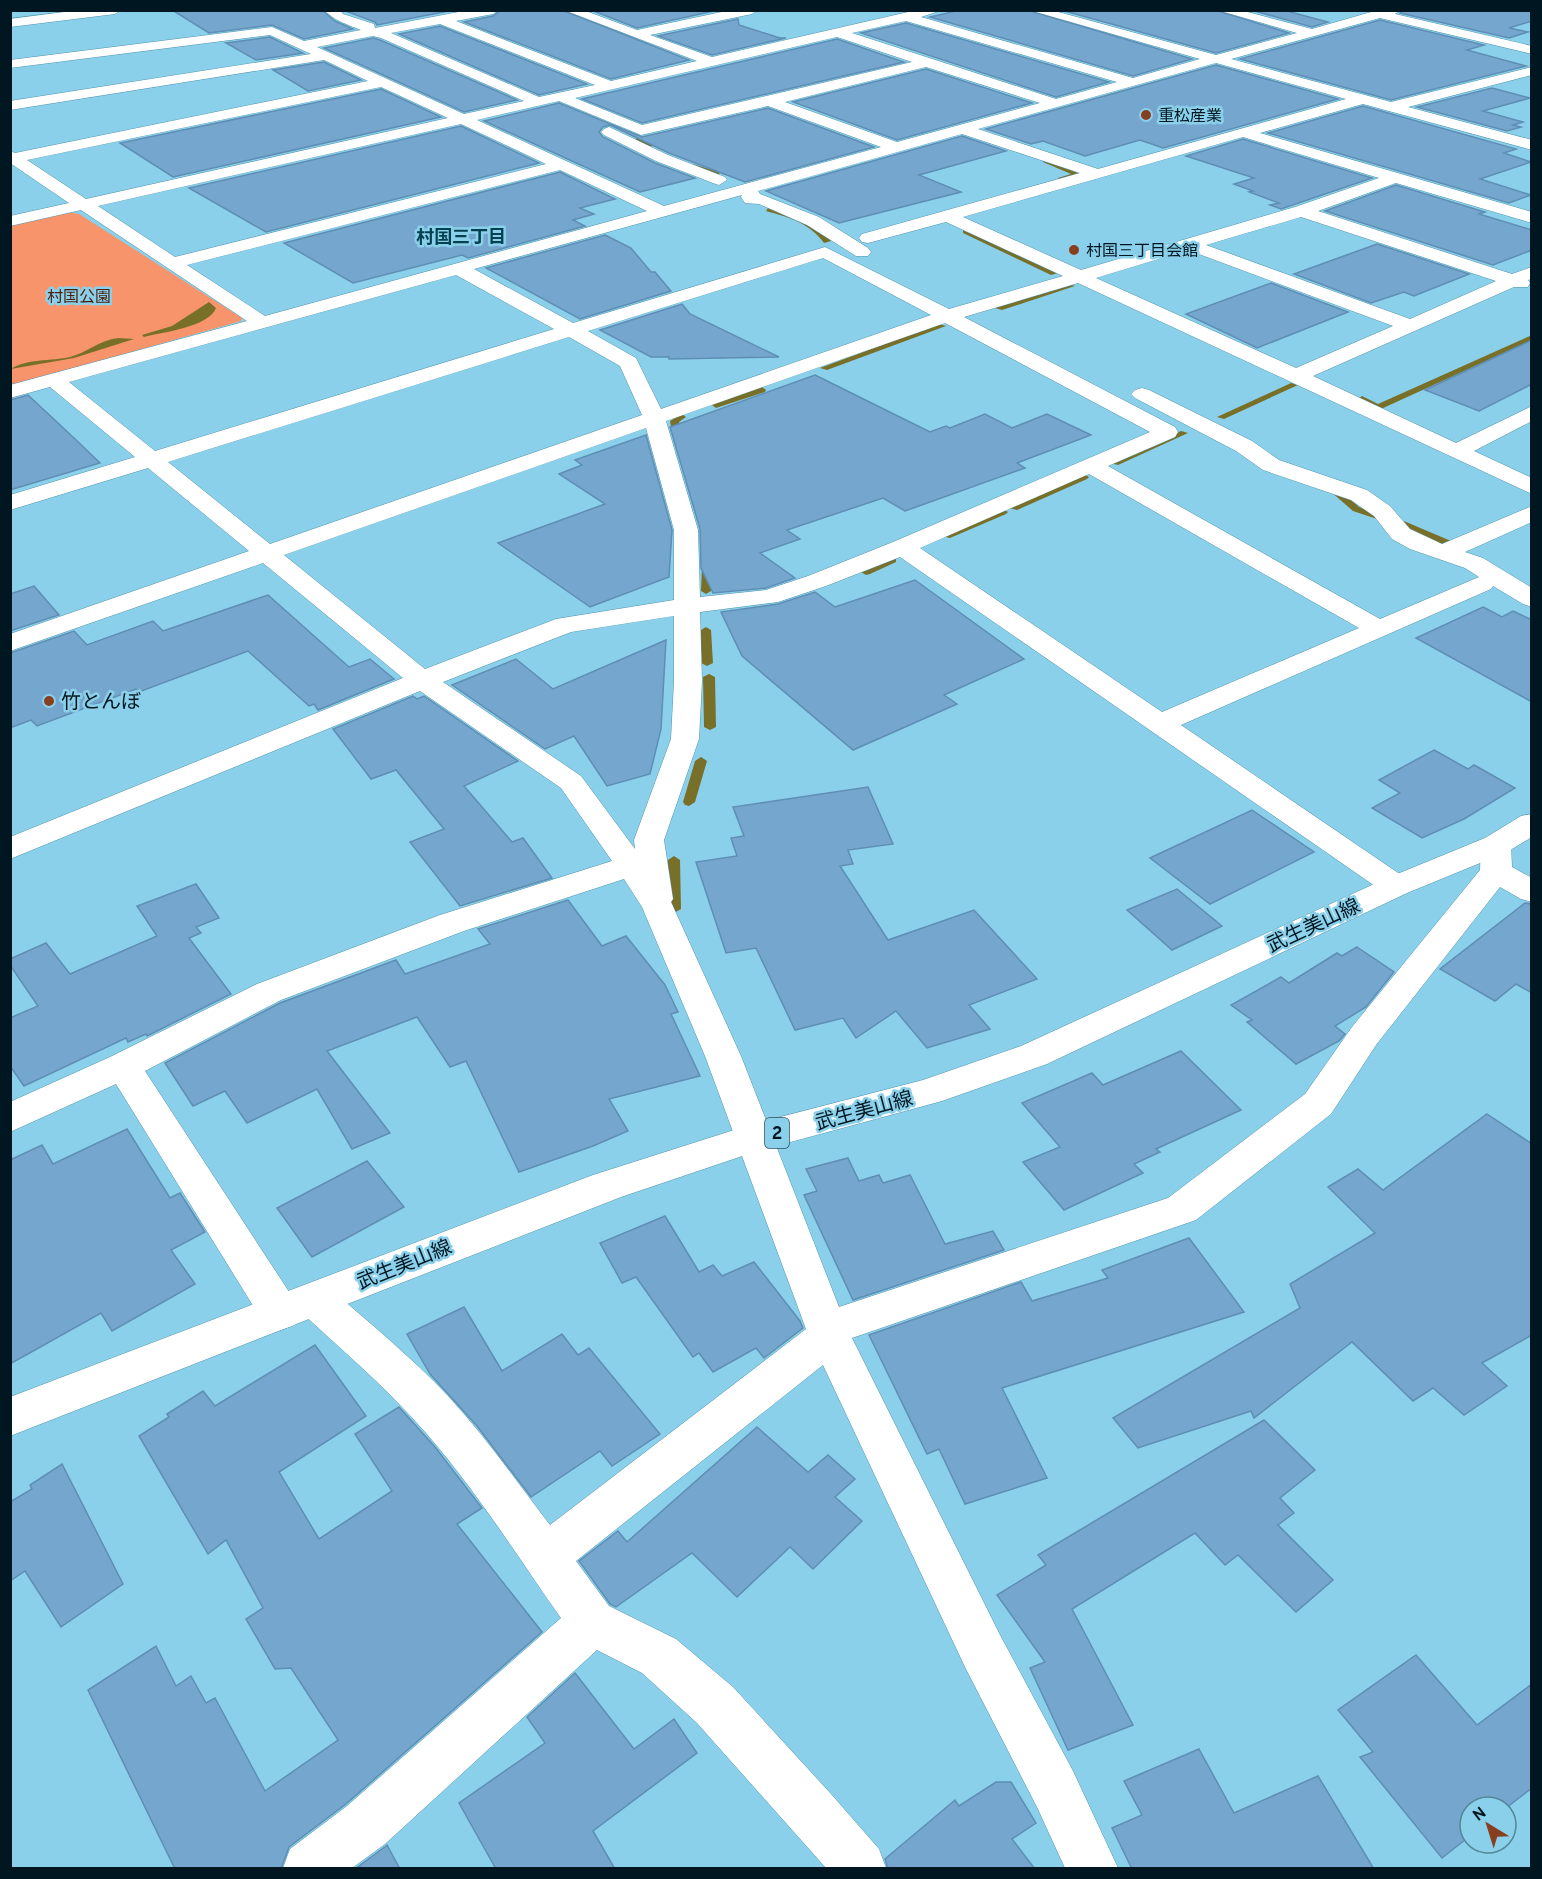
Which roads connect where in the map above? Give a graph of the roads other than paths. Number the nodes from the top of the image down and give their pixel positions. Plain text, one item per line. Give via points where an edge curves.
1 (115, 10) edge
2 (317, 10) edge
3 (494, 10) edge
4 (570, 10) edge
5 (752, 10) edge
6 (885, 10) edge
7 (936, 10) edge
8 (1035, 10) edge
9 (1223, 10) edge
10 (1388, 12) edge
11 (1099, 13) dead end
12 (333, 14) edge
13 (907, 17) junction
14 (442, 20) junction
15 (1069, 20) junction
16 (10, 23) edge
17 (838, 33) junction
18 (1311, 33) junction
19 (636, 34) junction
20 (1532, 35) edge
21 (1505, 44) junction
22 (303, 45) junction
23 (1532, 50) edge
24 (326, 56) junction
25 (1214, 59) junction
26 (712, 62) junction
27 (927, 63) junction
28 (10, 64) edge
29 (1532, 71) edge
30 (383, 82) junction
31 (1132, 82) junction
32 (611, 86) junction
33 (561, 98) junction
34 (1364, 99) junction
35 (769, 101) junction
36 (1055, 103) junction
37 (10, 106) edge
38 (1391, 106) junction
39 (464, 119) junction
40 (962, 129) junction
41 (1532, 131) edge
42 (1245, 133) junction
43 (1506, 138) junction
44 (1532, 145) edge
45 (896, 147) junction
46 (11, 157) edge
47 (562, 165) junction
48 (33, 171) junction
49 (1098, 174) junction
50 (10, 176) edge
51 (1394, 178) junction
52 (83, 206) junction
53 (663, 212) junction
54 (1301, 212) junction
55 (947, 216) junction
56 (1532, 218) edge
57 (10, 221) edge
58 (868, 238) dead end
59 (1188, 244) junction
60 (172, 263) junction
61 (458, 268) junction
62 (1532, 272) edge
63 (1081, 277) junction
64 (1512, 280) junction
65 (928, 286) dead end
66 (1532, 286) edge
67 (951, 305) junction
68 (978, 312) dead end
69 (262, 322) junction
70 (1409, 325) junction
71 (571, 329) junction
72 (1296, 376) junction
73 (54, 380) junction
74 (10, 393) edge
75 (1532, 412) edge
76 (654, 418) junction
77 (1456, 452) junction
78 (151, 459) junction
79 (1090, 465) junction
80 (1532, 487) edge
81 (10, 503) edge
82 (1532, 513) edge
83 (902, 547) junction
84 (1443, 552) junction
85 (267, 554) junction
86 (1482, 584) dead end
87 (1532, 598) edge
88 (688, 606) junction
89 (1378, 628) junction
90 (10, 643) edge
91 (422, 680) junction
92 (1159, 724) junction
93 (1532, 823) edge
94 (10, 849) edge
95 (1496, 858) junction
96 (631, 866) junction
97 (1396, 886) junction
98 (1532, 892) edge
99 (658, 907) junction
100 (123, 1066) junction
101 (10, 1118) edge
102 (753, 1138) junction
103 (297, 1306) junction
104 (828, 1332) junction
105 (10, 1417) edge
106 (544, 1557) junction
107 (592, 1622) junction
108 (309, 1869) edge
109 (860, 1869) edge
110 (1092, 1869) edge

1 - 16 street
2 - 12 street
3 - 14 street
4 - 19 street
5 - 19 street
6 - 13 street
7 - 13 street
8 - 15 street
9 - 18 street
10 - 18 street
10 - 21 street
11 - 15 street
12 - 65 street via 332,18 540,102 813,221 848,245
13 - 17 street
13 - 31 street
14 - 22 street
14 - 32 street
15 - 25 street
17 - 26 street
17 - 27 street
18 - 25 street
19 - 26 street
20 - 21 street
21 - 23 street
22 - 24 street
22 - 28 street via 272,31
24 - 30 street
24 - 37 street
25 - 31 street
25 - 34 street
26 - 32 street
27 - 35 street
27 - 36 street
29 - 38 street
30 - 39 street
30 - 46 street
31 - 36 street
32 - 33 street
33 - 35 street via 641,130
33 - 39 street
34 - 38 street
34 - 42 street
35 - 45 street
36 - 40 street
38 - 43 street
39 - 47 street
39 - 52 street
40 - 45 street
40 - 49 street
41 - 43 street
42 - 49 street
42 - 51 street
43 - 44 street
45 - 53 street
46 - 48 street
47 - 53 street
47 - 60 street
48 - 50 street
48 - 52 street
49 - 55 street
51 - 54 street
51 - 56 street
52 - 57 street
52 - 60 street
53 - 61 street
54 - 59 street
54 - 64 street
55 - 58 street
55 - 63 street
59 - 63 street
59 - 70 street
60 - 69 street
61 - 69 street
61 - 71 street
62 - 64 street
63 - 67 street
63 - 72 street
64 - 66 street
64 - 70 street
67 - 71 street via 825,252
67 - 76 street
67 - 79 street via 1167,432
68 - 84 street via 1244,446 1271,465 1359,495 1382,511 1401,534
69 - 73 street
70 - 72 street
71 - 76 street via 629,362
71 - 78 street
72 - 77 street
73 - 74 street
73 - 78 street
75 - 77 street
76 - 85 street
76 - 88 street via 686,530
77 - 80 street
78 - 81 street
78 - 85 street
79 - 83 street
79 - 89 street
82 - 84 street
83 - 88 street via 769,597
83 - 92 street
84 - 87 street via 1473,563
85 - 90 street
85 - 91 street
86 - 89 street
88 - 91 street via 565,625
88 - 99 street via 685,739 649,840
89 - 92 street
91 - 94 street
91 - 96 street via 571,782
92 - 97 street
93 - 95 street, 武生美山線 / 2
95 - 97 street, 武生美山線 / 2
95 - 98 street
95 - 104 street via 1318,1104 1182,1209
96 - 99 street
96 - 100 street via 452,923 269,992
97 - 102 street, 武生美山線 / 2 via 1034,1055 929,1092
99 - 102 street via 723,1056
100 - 101 street
100 - 103 street
102 - 103 street, 武生美山線 / 2 via 607,1186
102 - 104 street
103 - 105 street, 武生美山線 / 2
103 - 106 street via 389,1366 433,1410
104 - 106 street
104 - 110 street
106 - 107 street
107 - 108 street via 366,1825
107 - 109 street via 659,1656 715,1706

